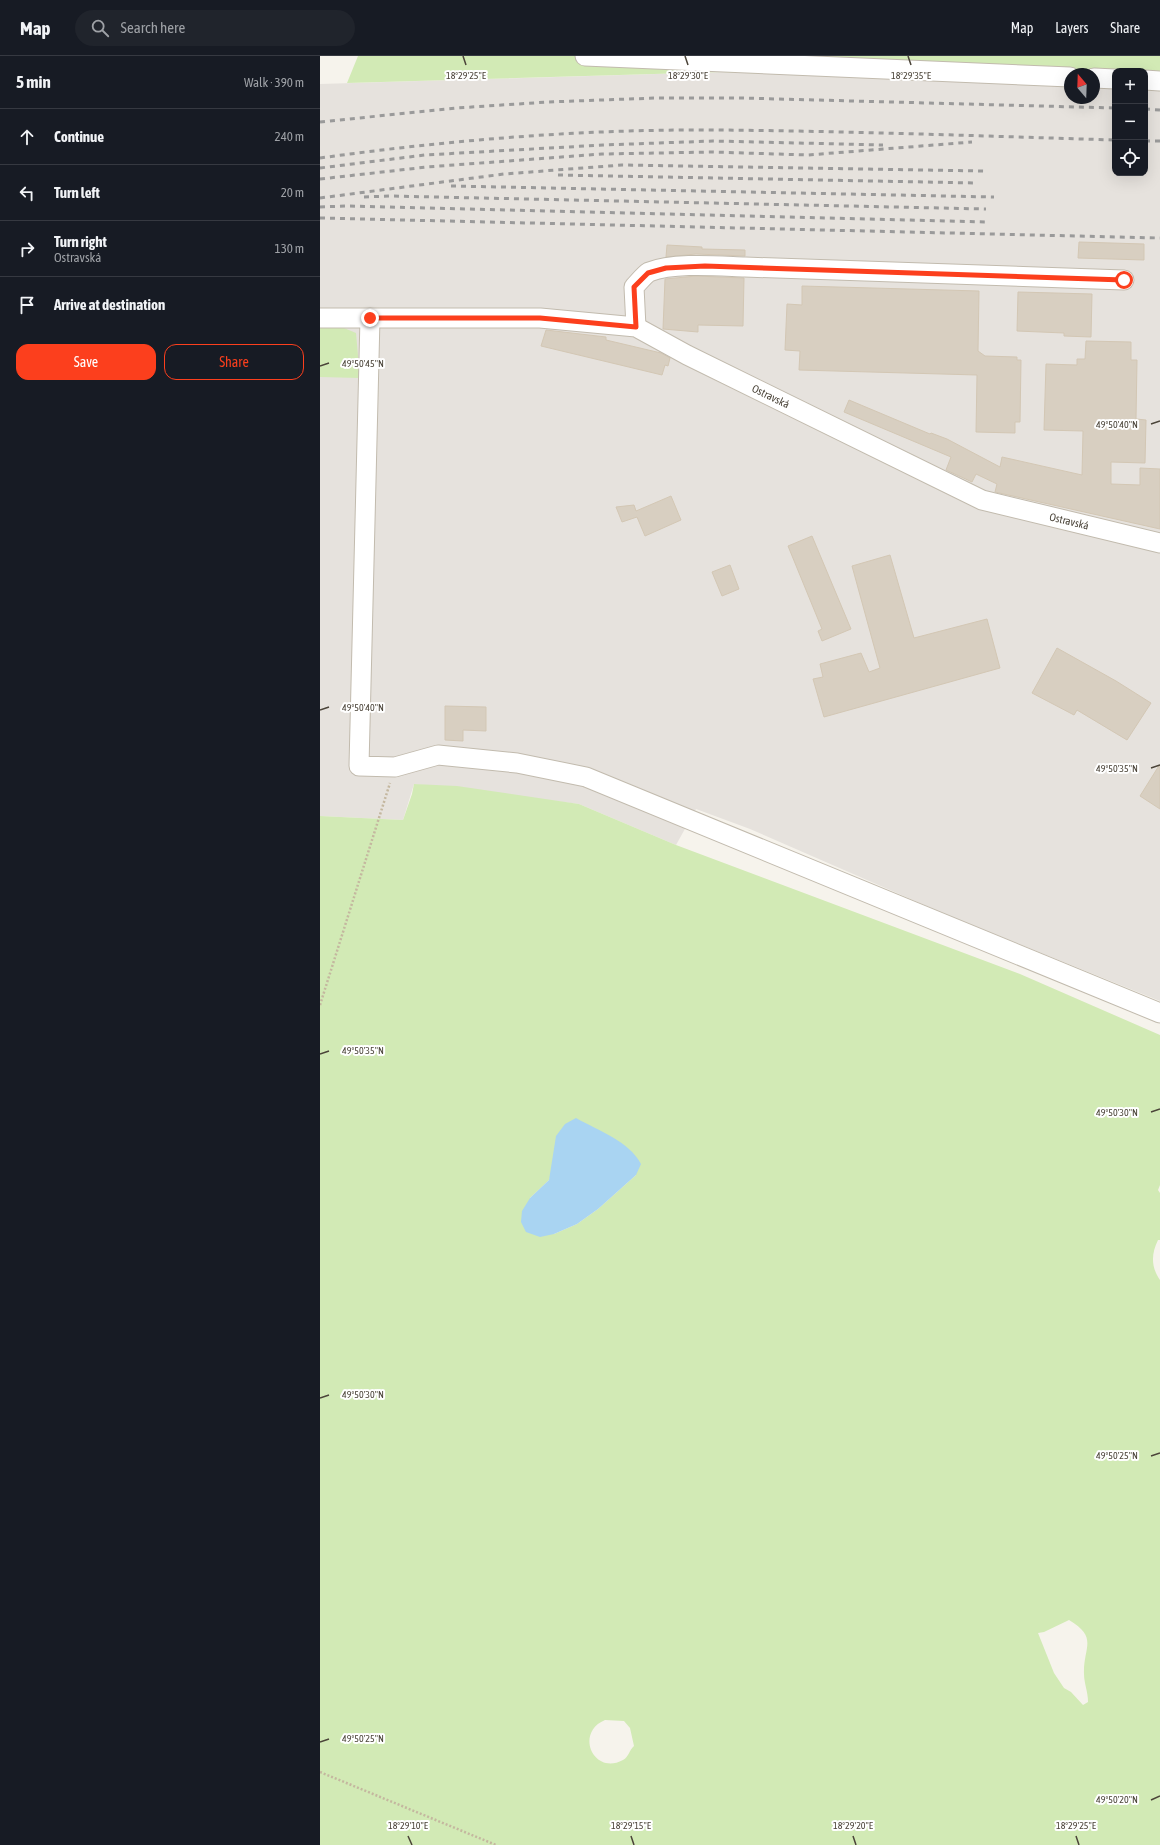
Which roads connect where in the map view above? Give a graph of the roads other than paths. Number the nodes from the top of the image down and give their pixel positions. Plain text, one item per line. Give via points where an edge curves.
1 (585, 56) edge
2 (1064, 77) edge
3 (1100, 78) edge
4 (1112, 79) edge
5 (1148, 80) edge
6 (1160, 81) edge
7 (1124, 280) dead end
8 (320, 318) edge
9 (370, 318) junction
10 (636, 327) junction
11 (1160, 543) edge
12 (1160, 1013) edge

1 - 2 street
3 - 4 street
5 - 6 street
7 - 10 street via 745,267 666,268 648,273 634,287
8 - 9 street, Ostravská
9 - 10 street, Ostravská via 540,318
9 - 12 street via 359,766 395,767 438,755 517,763 586,777
10 - 11 street, Ostravská via 687,355 982,500

